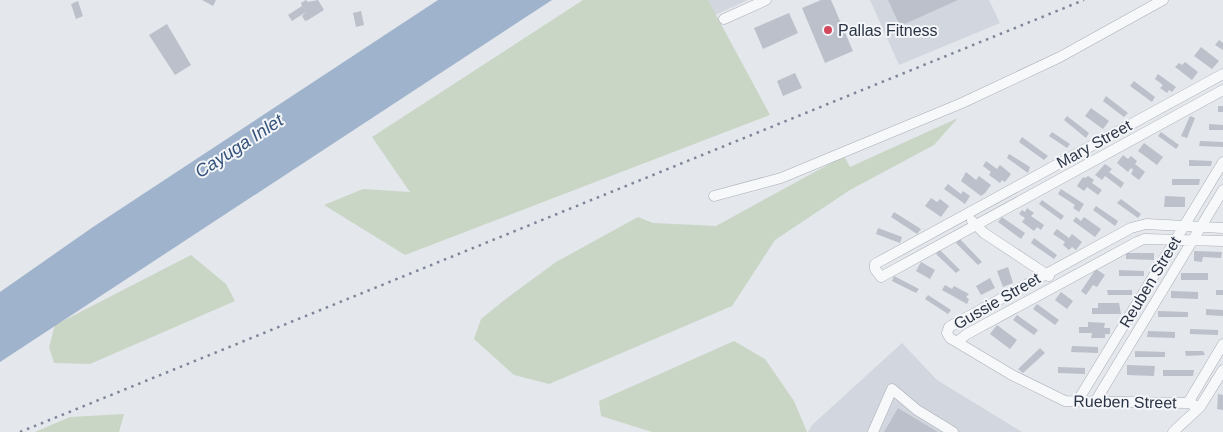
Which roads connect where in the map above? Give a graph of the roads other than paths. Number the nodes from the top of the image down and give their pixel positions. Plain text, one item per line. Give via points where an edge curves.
1 (766, 0) edge
2 (1163, 0) edge
3 (724, 19) dead end
4 (1223, 74) edge
5 (1223, 90) edge
6 (1223, 162) edge
7 (1223, 190) edge
8 (714, 196) dead end
9 (964, 214) junction
10 (976, 226) junction
11 (1183, 227) junction
12 (1201, 227) junction
13 (1223, 228) edge
14 (1193, 239) junction
15 (1175, 240) junction
16 (1223, 241) edge
17 (1045, 274) junction
18 (1059, 282) junction
19 (957, 342) junction
20 (1223, 344) edge
21 (1223, 370) edge
22 (1077, 402) junction
23 (1095, 402) junction
24 (1188, 403) junction
25 (1200, 407) junction
26 (873, 432) edge
27 (953, 432) edge
28 (1174, 432) edge

1 - 3 street
2 - 8 street via 1060,57 962,103 781,178
4 - 9 street, Mary Street
5 - 10 street, Mary Street
6 - 11 street, Reuben Street
7 - 12 street, Reuben Street
9 - 10 street
9 - 10 street, Mary Street via 875,264 877,274 880,277
10 - 17 street
11 - 12 street, Gussie Street
11 - 15 street, Reuben Street
11 - 17 street, Gussie Street via 1146,224 1131,228
12 - 13 street, Gussie Street
12 - 14 street, Reuben Street
14 - 15 street, Gussie Street
14 - 16 street, Gussie Street
14 - 23 street, Reuben Street
15 - 18 street, Gussie Street via 1144,239
15 - 22 street, Reuben Street
17 - 18 street
17 - 19 street, Gussie Street via 949,327 947,333
18 - 19 street, Gussie Street
19 - 22 street, Rueben Street via 1054,397
20 - 24 street
21 - 25 street
22 - 23 street, Rueben Street
23 - 24 street, Rueben Street
24 - 25 street, Rueben Street
25 - 28 street
26 - 27 street via 892,389 917,410

